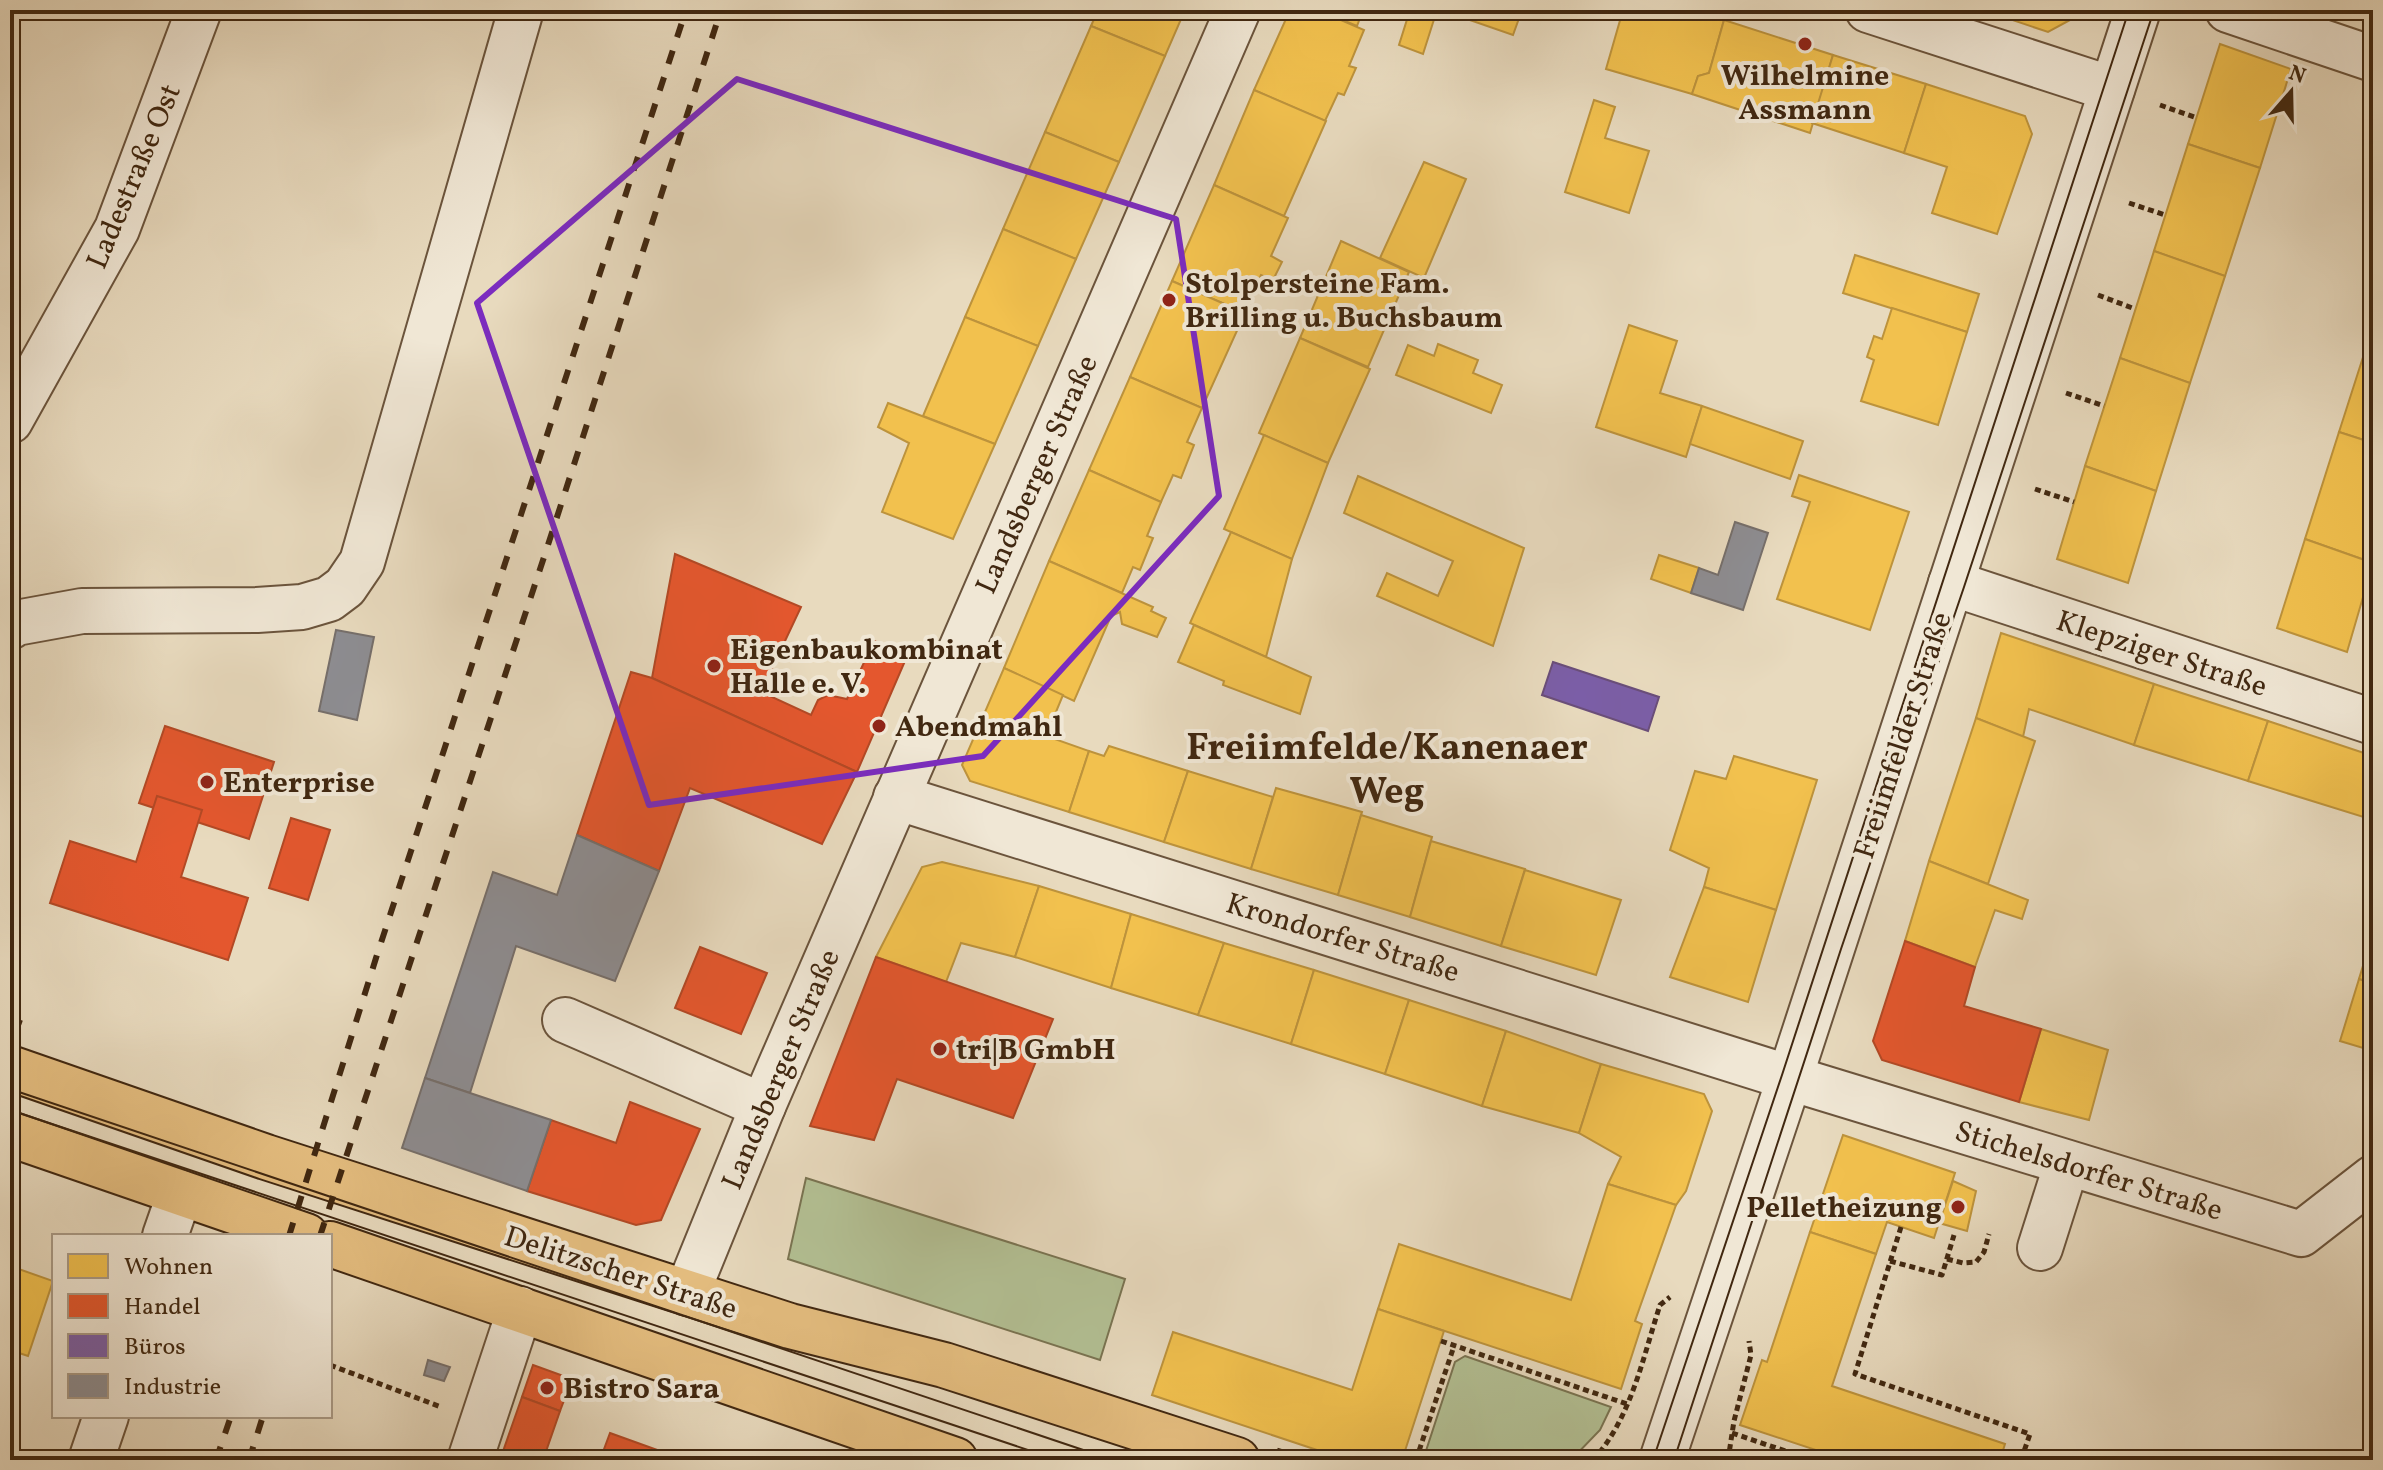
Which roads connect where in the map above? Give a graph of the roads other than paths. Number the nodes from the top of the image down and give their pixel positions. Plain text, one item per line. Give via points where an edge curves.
1 (199, 10) edge
2 (521, 10) edge
3 (1238, 10) edge
4 (1868, 10) edge
5 (2138, 10) edge
6 (2228, 10) edge
7 (2373, 59) edge
8 (2112, 89) junction
9 (10, 421) edge
10 (1951, 583) junction
11 (10, 627) edge
12 (2371, 714) edge
13 (896, 797) junction
14 (565, 1020) dead end
15 (10, 1068) edge
16 (1790, 1077) junction
17 (763, 1106) junction
18 (10, 1134) edge
19 (2067, 1163) junction
20 (2373, 1178) edge
21 (180, 1193) junction
22 (166, 1234) edge
23 (300, 1234) edge
24 (332, 1245) edge
25 (2040, 1248) dead end
26 (687, 1293) junction
27 (520, 1309) junction
28 (105, 1418) edge
29 (476, 1441) edge
30 (91, 1460) edge
31 (955, 1460) edge
32 (1237, 1460) edge
33 (1662, 1460) edge

1 - 9 street, Ladestraße Ost via 117,229
2 - 11 street via 362,562 345,587 329,599 302,607 82,611
3 - 13 street, Landsberger Straße
4 - 8 street
5 - 8 street, Freiimfelder Straße
6 - 7 street
8 - 10 street, Freiimfelder Straße
10 - 12 street, Klepziger Straße
10 - 16 street, Freiimfelder Straße
13 - 16 street, Krondorfer Straße
13 - 17 street, Landsberger Straße
14 - 17 street
15 - 26 main road, Delitzscher Straße
16 - 19 street, Stichelsdorfer Straße
16 - 33 street, Freiimfelder Straße
17 - 26 street, Landsberger Straße
18 - 21 main road
19 - 20 street, Stichelsdorfer Straße via 2301,1234
19 - 25 street
21 - 22 street
21 - 23 main road
24 - 27 main road
26 - 32 main road, Delitzscher Straße via 944,1365
27 - 29 street
27 - 31 main road
28 - 30 street

